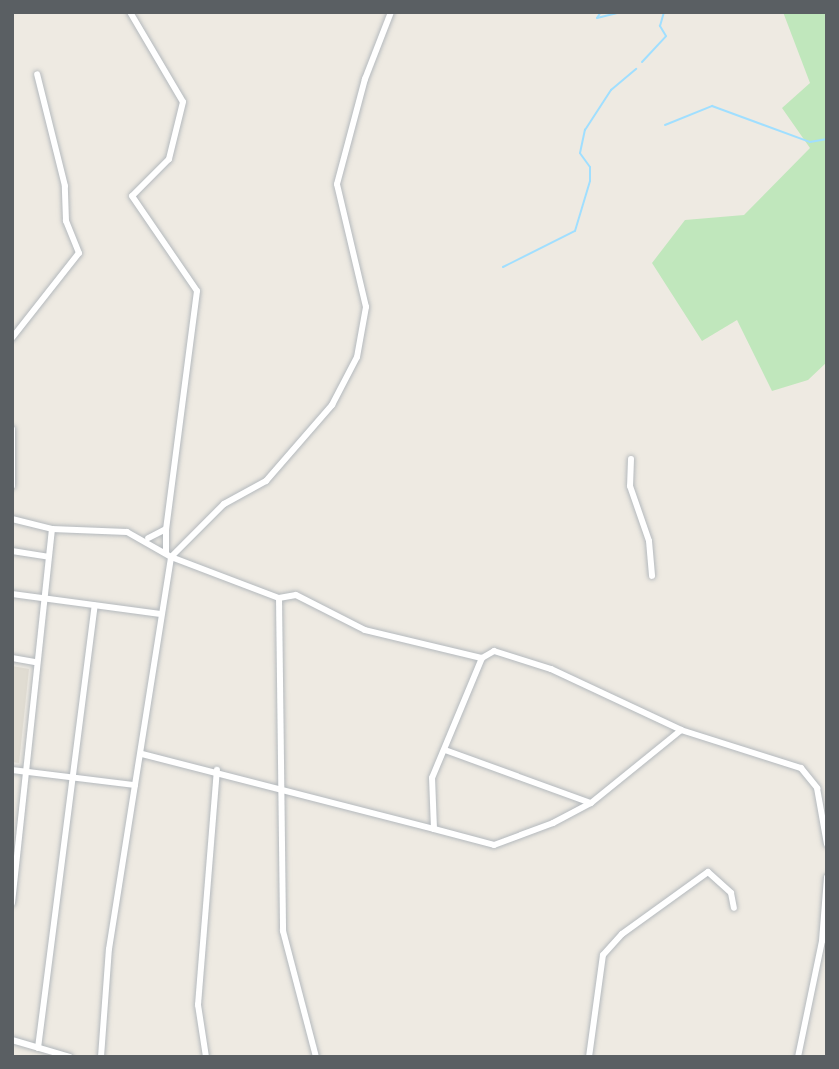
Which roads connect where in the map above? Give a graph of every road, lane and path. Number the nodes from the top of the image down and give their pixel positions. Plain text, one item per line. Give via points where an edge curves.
1 (130, 12) edge
2 (391, 12) edge
3 (37, 74) dead end
4 (12, 338) edge
5 (12, 429) edge
6 (631, 459) dead end
7 (12, 486) edge
8 (12, 519) edge
9 (52, 529) junction
10 (166, 529) junction
11 (148, 538) junction
12 (12, 551) edge
13 (169, 554) junction
14 (48, 557) junction
15 (652, 576) dead end
16 (12, 594) edge
17 (279, 598) junction
18 (45, 600) junction
19 (95, 606) junction
20 (159, 614) junction
21 (12, 658) edge
22 (482, 658) junction
23 (35, 662) junction
24 (681, 730) junction
25 (445, 750) junction
26 (142, 754) junction
27 (12, 770) edge
28 (217, 770) junction
29 (27, 771) junction
30 (73, 777) junction
31 (135, 785) junction
32 (279, 787) junction
33 (591, 803) junction
34 (12, 817) edge
35 (21, 818) junction
36 (434, 829) junction
37 (827, 844) edge
38 (15, 871) edge
39 (827, 877) edge
40 (12, 903) edge
41 (734, 908) dead end
42 (12, 1040) edge
43 (38, 1048) junction
44 (70, 1057) edge
45 (101, 1057) edge
46 (206, 1057) edge
47 (316, 1057) edge
48 (589, 1057) edge
49 (798, 1057) edge

1 - 10 street via 183,102 169,159 132,196 197,291
2 - 13 street via 365,79 337,184 366,307 357,357 332,405 266,481 224,504
3 - 4 street via 65,186 66,221 79,253
5 - 7 street
6 - 15 street via 630,486 649,541
8 - 9 street
9 - 11 street via 103,528
9 - 14 street
10 - 11 street
10 - 13 street
11 - 13 street
12 - 14 street
13 - 17 street
13 - 20 street
14 - 18 street
16 - 18 street
17 - 22 street via 296,595 394,639
17 - 32 street
18 - 19 street
18 - 23 street
19 - 20 street
19 - 30 street
20 - 26 street
21 - 23 street
22 - 24 street via 494,651 551,669
22 - 25 street
23 - 29 street
24 - 33 street
24 - 37 street via 801,768 817,788
25 - 33 street
25 - 36 street via 432,778
26 - 28 street
26 - 31 street
27 - 29 street
28 - 32 street
28 - 46 street via 198,1005
29 - 30 street
29 - 35 street
30 - 31 street
30 - 43 street
31 - 45 street via 109,949
32 - 36 street
32 - 47 street via 283,931
33 - 36 street via 494,845
34 - 35 street
35 - 38 street
38 - 40 street
39 - 49 street via 822,941
41 - 48 street via 730,893 708,872 622,934 600,968
42 - 43 street
43 - 44 street

